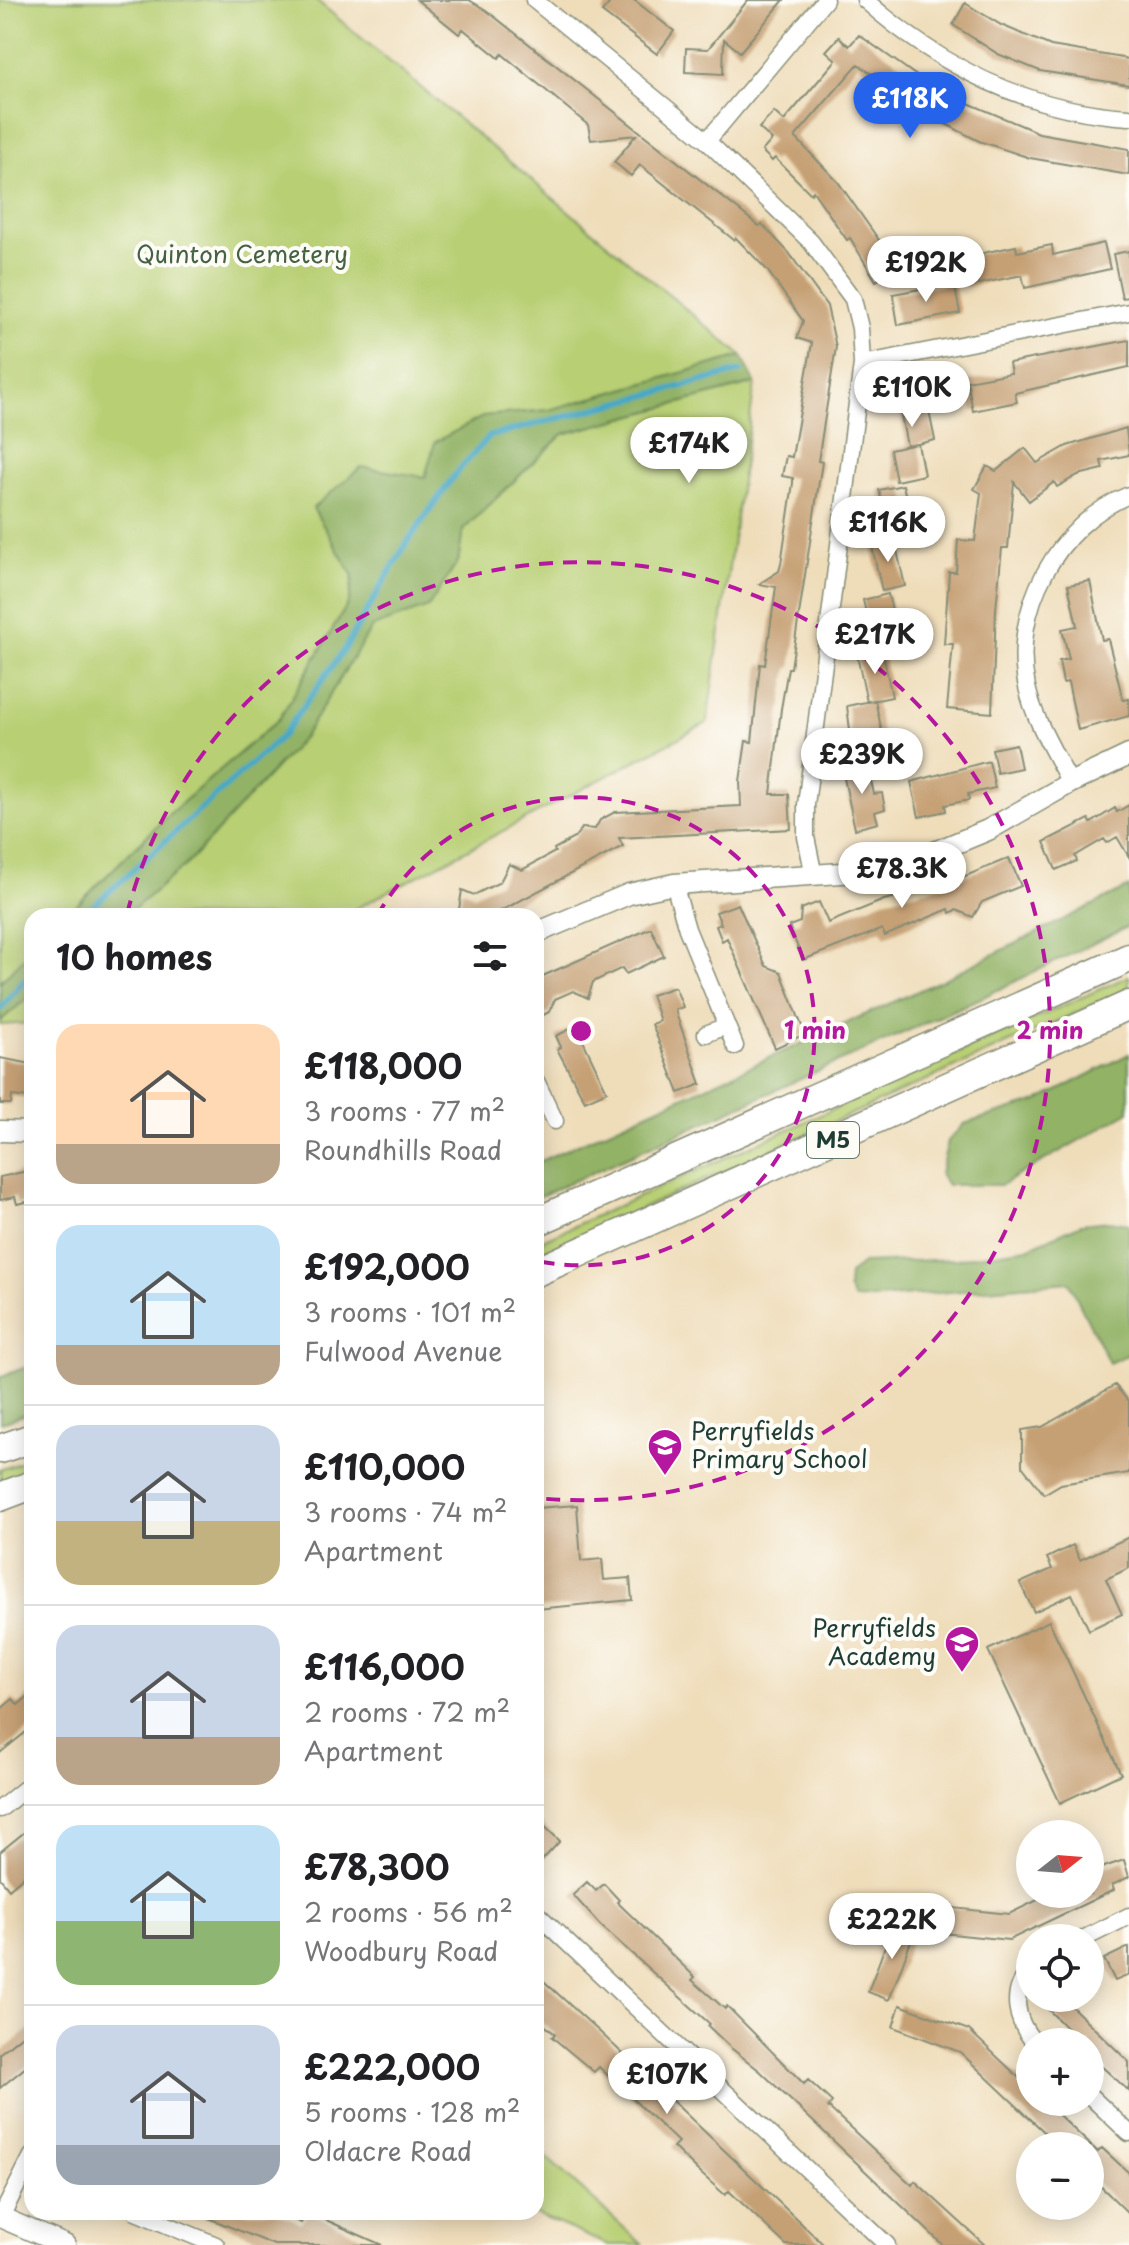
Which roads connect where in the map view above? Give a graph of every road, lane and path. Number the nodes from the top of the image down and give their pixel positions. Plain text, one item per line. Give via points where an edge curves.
1 (825, 0) edge
2 (865, 0) edge
3 (540, 2) edge
4 (1129, 117) edge
5 (707, 141) junction
6 (1129, 312) edge
7 (862, 364) junction
8 (1129, 495) edge
9 (1129, 755) edge
10 (1070, 783) junction
11 (814, 876) junction
12 (674, 884) junction
13 (544, 930) edge
14 (1129, 958) edge
15 (1129, 1005) edge
16 (726, 1026) junction
17 (706, 1034) dead end
18 (735, 1046) dead end
19 (544, 1108) edge
20 (555, 1121) dead end
21 (0, 1131) edge
22 (24, 1132) edge
23 (544, 1218) edge
24 (544, 1268) edge
25 (24, 1441) edge
26 (0, 1449) edge
27 (24, 1488) edge
28 (0, 1497) edge
29 (24, 1790) edge
30 (0, 1809) edge
31 (1129, 1916) edge
32 (544, 1921) edge
33 (1104, 1928) edge
34 (1104, 2109) edge
35 (1129, 2133) edge
36 (24, 2175) edge
37 (0, 2217) edge
38 (155, 2220) edge
39 (65, 2245) edge
40 (216, 2245) edge
41 (887, 2245) edge

1 - 5 street
2 - 4 street via 935,55 1005,91 1056,107
3 - 5 street
5 - 7 street via 811,242 853,299
6 - 7 street
7 - 11 street via 806,805
8 - 10 street via 1095,513 1063,544 1031,602 1023,652 1027,692
9 - 10 street
10 - 11 street via 950,848 857,872
11 - 12 street
12 - 13 street via 629,894
12 - 16 street
14 - 23 highway, M5
15 - 24 highway, M5
16 - 17 street
16 - 18 street
19 - 20 street
21 - 22 street
25 - 26 highway
27 - 28 highway
29 - 30 street
31 - 33 street
32 - 41 street
34 - 35 street
36 - 37 street
37 - 39 street
38 - 40 street

